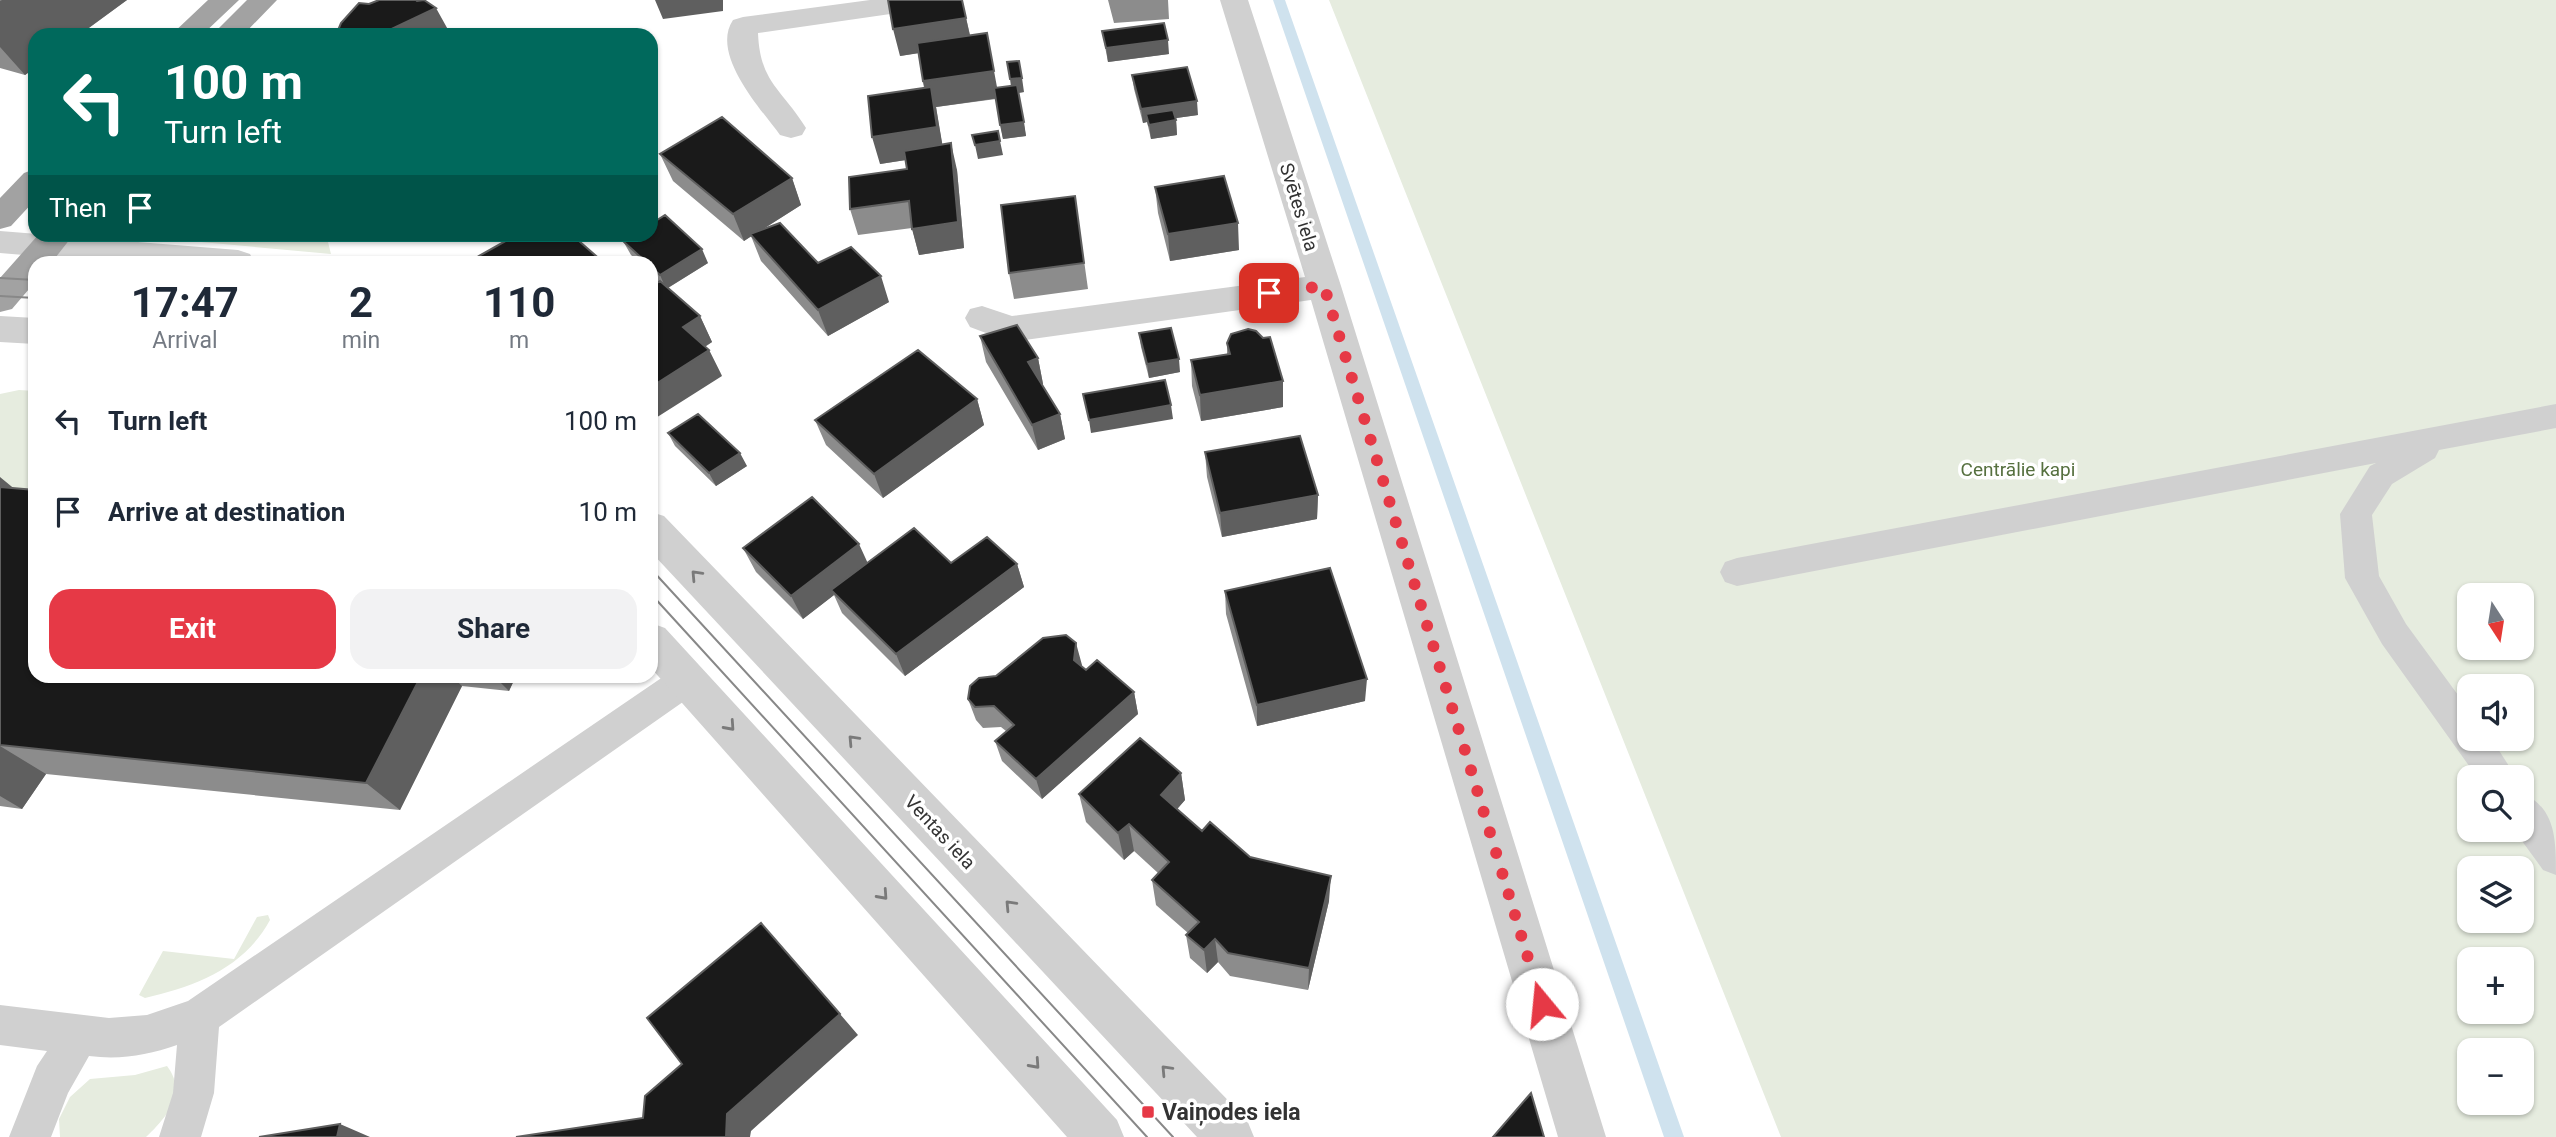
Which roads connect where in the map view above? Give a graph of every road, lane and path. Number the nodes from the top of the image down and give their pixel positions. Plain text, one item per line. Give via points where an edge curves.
1 (225, 0) edge
2 (263, 0) edge
3 (932, 0) edge
4 (1234, 0) edge
5 (193, 28) edge
6 (233, 28) edge
7 (791, 128) dead end
8 (28, 188) edge
9 (0, 218) edge
10 (28, 241) edge
11 (0, 242) edge
12 (52, 242) edge
13 (71, 242) edge
14 (40, 256) edge
15 (188, 256) edge
16 (28, 269) edge
17 (1324, 286) junction
18 (0, 300) edge
19 (982, 318) dead end
20 (0, 329) edge
21 (28, 331) edge
22 (2556, 416) edge
23 (2444, 437) junction
24 (658, 534) edge
25 (1737, 572) dead end
26 (658, 647) edge
27 (688, 679) junction
28 (2457, 720) edge
29 (2534, 827) edge
30 (2556, 857) edge
31 (198, 1017) junction
32 (0, 1025) edge
33 (79, 1034) junction
34 (30, 1137) edge
35 (180, 1137) edge
36 (1100, 1137) edge
37 (1230, 1137) edge
38 (1582, 1137) edge

1 - 5 highway
2 - 6 highway
3 - 7 street via 743,26 750,74
4 - 17 street, Svētes iela
8 - 9 highway
10 - 11 street
12 - 14 highway
13 - 15 street
16 - 18 highway
17 - 19 street via 1010,329
17 - 38 street, Svētes iela
20 - 21 street
22 - 23 lane
23 - 25 lane
23 - 28 lane via 2381,474 2356,514 2362,578 2394,634
37 -> 24 street, Ventas iela
26 - 27 street
27 - 31 lane
27 -> 36 street
29 - 30 lane
31 - 33 lane via 147,1035 109,1038
31 - 35 lane via 197,1082
32 - 33 lane
33 - 34 lane via 52,1081

